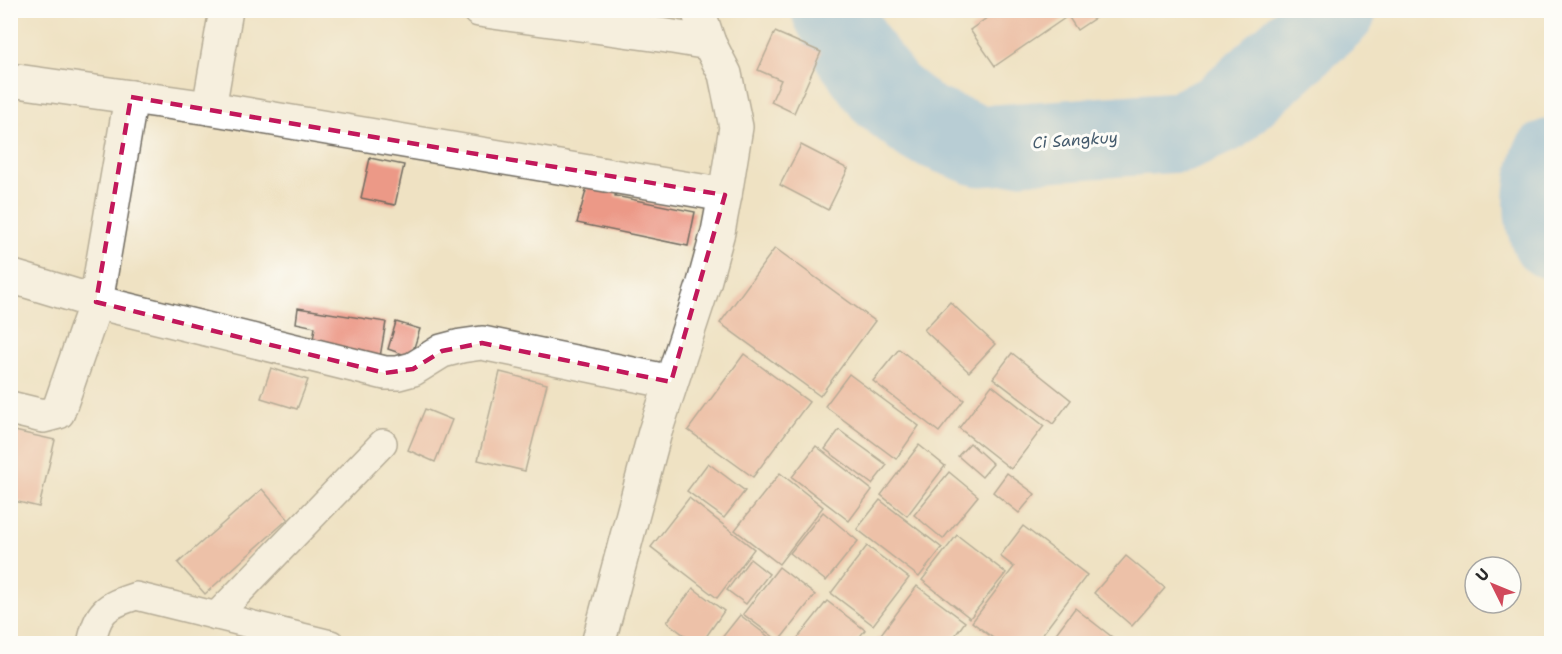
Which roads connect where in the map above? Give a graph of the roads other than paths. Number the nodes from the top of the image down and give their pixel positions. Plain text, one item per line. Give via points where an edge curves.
1 (226, 10) edge
2 (479, 10) edge
3 (698, 10) edge
4 (709, 43) junction
5 (10, 80) edge
6 (131, 96) junction
7 (209, 108) junction
8 (725, 195) junction
9 (10, 276) edge
10 (96, 302) junction
11 (671, 382) junction
12 (10, 408) edge
13 (383, 443) dead end
14 (216, 616) junction
15 (281, 637) edge
16 (92, 644) edge
17 (331, 644) edge
18 (598, 644) edge

1 - 7 street
2 - 4 street
3 - 4 street
4 - 8 street via 725,74 736,127
5 - 6 street
6 - 7 street
6 - 10 street
7 - 8 street
8 - 11 street via 704,283
9 - 10 street
10 - 11 street via 385,373 413,369 442,351 482,343
10 - 12 street via 58,412 43,416
11 - 18 street
13 - 14 lane
14 - 15 lane
14 - 16 lane via 136,596 113,604 102,614
15 - 17 lane

